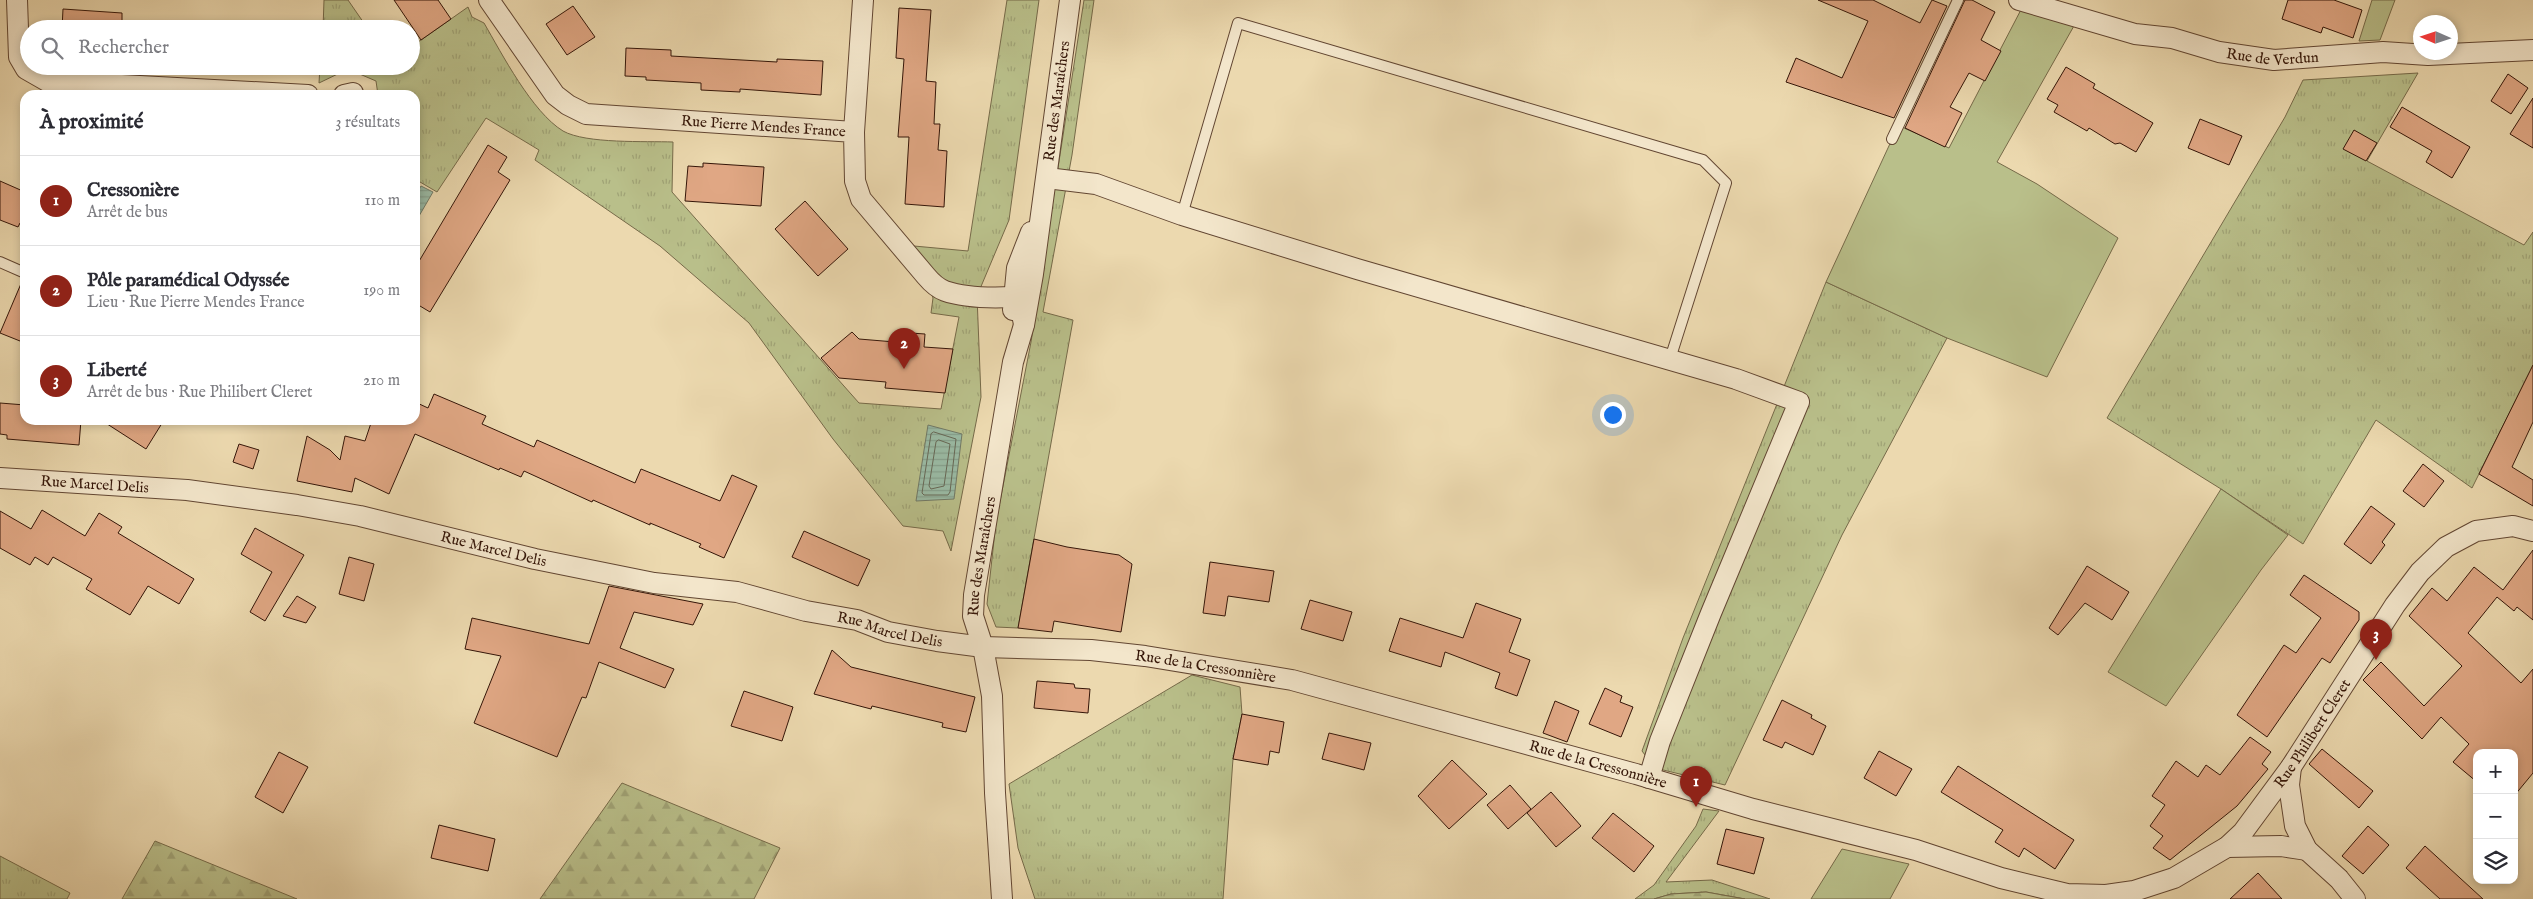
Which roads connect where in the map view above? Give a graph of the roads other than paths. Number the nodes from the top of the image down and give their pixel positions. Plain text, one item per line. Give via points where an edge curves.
1 (17, 0) edge
2 (489, 0) edge
3 (863, 0) edge
4 (1070, 0) edge
5 (1958, 0) edge
6 (2019, 0) edge
7 (2533, 50) edge
8 (20, 59) edge
9 (36, 75) edge
10 (215, 90) edge
11 (854, 132) junction
12 (1892, 139) dead end
13 (1047, 178) junction
14 (1042, 202) junction
15 (1182, 215) junction
16 (0, 262) edge
17 (20, 271) edge
18 (1013, 297) junction
19 (1024, 325) junction
20 (1670, 359) junction
21 (1013, 362) junction
22 (0, 478) edge
23 (2533, 531) edge
24 (984, 647) junction
25 (2291, 767) junction
26 (1649, 778) junction
27 (2227, 848) junction
28 (2308, 850) junction
29 (1002, 899) edge
30 (2355, 899) edge

1 - 8 street
2 - 11 street, Rue Pierre Mendes France via 555,95 586,114
3 - 11 street
4 - 13 street, Rue des Maraîchers
5 - 12 lane
6 - 7 street, Rue de Verdun via 2135,34 2172,38 2219,52 2274,60 2383,52 2428,55
9 - 10 street via 47,81
11 - 18 street, Rue Pierre Mendes France via 855,181 861,199 937,287 945,291
13 - 14 street, Rue des Maraîchers
13 - 15 street via 1096,184
14 - 18 street, Rue des Maraîchers via 1017,268
14 - 19 street, Rue des Maraîchers
15 - 20 street
15 - 20 lane via 1238,23 1703,160 1726,183
16 - 17 lane
18 - 19 street via 1020,305
18 - 21 street, Rue des Maraîchers
19 - 21 street, Rue des Maraîchers
20 - 26 street via 1799,402 1711,613 1660,741
21 - 24 street, Rue des Maraîchers via 974,596 973,616
22 - 24 street, Rue Marcel Delis via 187,490 360,516 535,559 654,583 737,592 857,620 888,632
23 - 25 street, Rue Philibert Cleret via 2512,526 2476,531 2446,547 2420,572 2395,605
24 - 26 street, Rue de la Cressonnière via 1091,650 1292,680
24 - 29 street, Rue des Maraîchers via 992,696
25 - 27 street, Rue Philibert Cleret via 2243,832
25 - 28 street via 2291,805 2295,826
26 - 27 street, Rue de la Cressonnière via 2067,894 2106,895 2134,891 2174,878
27 - 28 street via 2281,846
28 - 30 street

